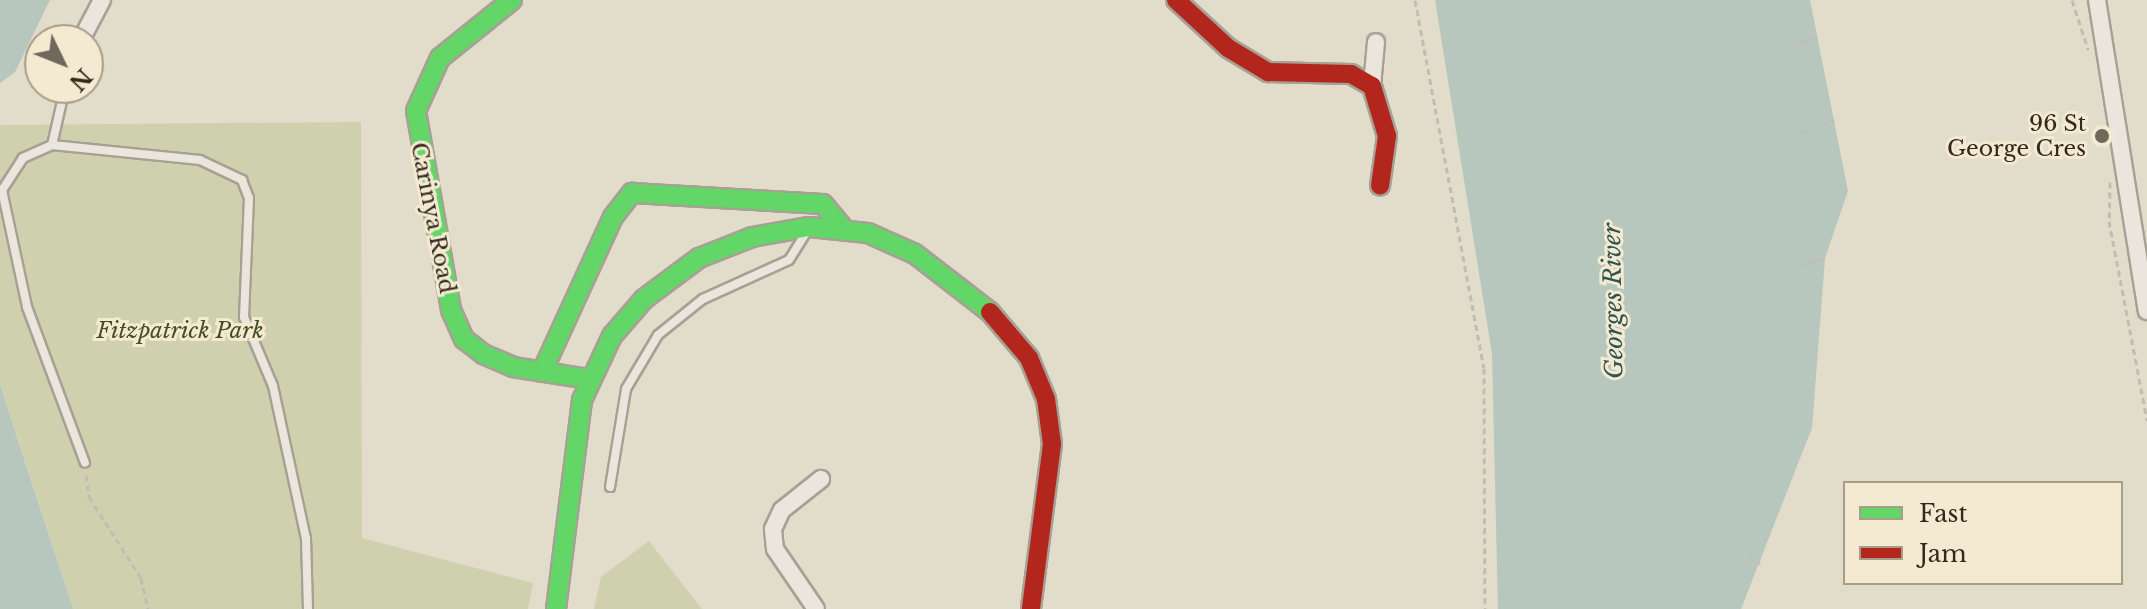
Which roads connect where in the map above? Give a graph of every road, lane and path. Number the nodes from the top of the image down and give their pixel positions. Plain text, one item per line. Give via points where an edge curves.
1 (102, 0) edge
2 (512, 0) edge
3 (1176, 0) edge
4 (1415, 0) edge
5 (2072, 0) edge
6 (2097, 0) edge
7 (89, 24) edge
8 (1818, 37) dead end
9 (1376, 42) dead end
10 (1790, 46) dead end
11 (2092, 60) dead end
12 (1372, 86) junction
13 (61, 104) edge
14 (1834, 120) dead end
15 (1803, 133) dead end
16 (52, 145) junction
17 (2110, 178) dead end
18 (1380, 186) dead end
19 (809, 227) junction
20 (843, 228) junction
21 (1825, 258) dead end
22 (1800, 265) dead end
23 (2147, 311) edge
24 (542, 372) junction
25 (589, 379) junction
26 (2147, 420) edge
27 (85, 463) joint
28 (821, 479) dead end
29 (610, 487) dead end
30 (1748, 559) dead end
31 (1760, 563) dead end
32 (148, 609) edge
33 (308, 609) edge
34 (556, 609) edge
35 (816, 609) edge
36 (1031, 609) edge
37 (1485, 609) edge

1 - 7 street
2 - 24 street, Carinya Road via 440,58 421,89 415,125 459,331 483,354
3 - 12 street via 1228,48 1268,72 1351,74
4 - 37 path via 1484,368
5 - 11 path
6 - 23 street
8 - 10 path
9 - 12 street
12 - 18 street via 1387,136
13 - 16 lane
14 - 15 path
16 - 27 lane via 23,158 2,190 27,307
16 - 33 lane via 200,160 242,180 249,198 244,317 273,386 303,525
17 - 26 path via 2109,221
19 - 20 street
19 - 25 street via 743,239 683,268 628,316
19 - 29 lane via 789,260 687,308 646,351 619,413
20 - 24 street via 823,204 632,193 613,217
20 - 36 street via 892,242 937,269 1001,322 1036,373 1052,444
21 - 22 path
24 - 25 street, Carinya Road
25 - 34 street via 577,422 568,550
27 - 32 path via 89,497 141,578
28 - 35 street via 782,510 773,529 775,549
30 - 31 path

